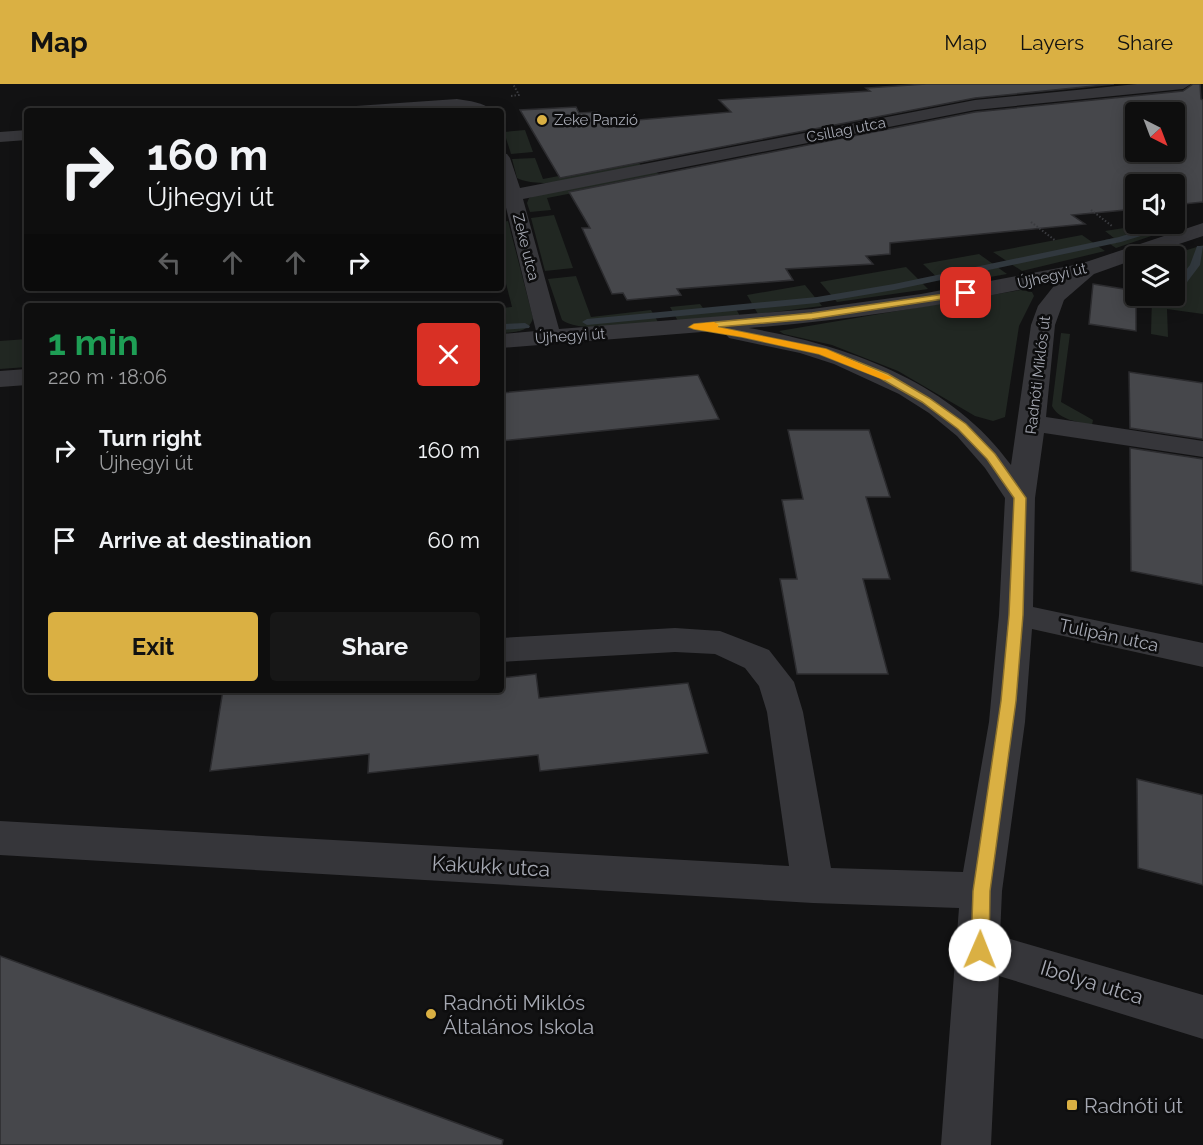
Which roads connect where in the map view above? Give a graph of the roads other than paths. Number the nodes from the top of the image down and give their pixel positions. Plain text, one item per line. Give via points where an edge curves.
1 (1182, 84) edge
2 (394, 108) edge
3 (476, 108) edge
4 (24, 135) edge
5 (0, 137) edge
6 (504, 167) edge
7 (513, 195) junction
8 (1203, 229) edge
9 (1086, 269) junction
10 (694, 327) junction
11 (549, 337) junction
12 (504, 340) edge
13 (24, 376) edge
14 (0, 379) edge
15 (1032, 423) junction
16 (1203, 449) edge
17 (1020, 498) junction
18 (1016, 615) junction
19 (504, 650) edge
20 (1203, 655) edge
21 (0, 838) edge
22 (813, 885) junction
23 (981, 891) junction
24 (980, 950) junction
25 (1203, 1017) edge
26 (966, 1145) edge

1 - 7 street, Csillag utca via 975,105
2 - 3 street via 444,104
4 - 5 street
6 - 7 street, Zeke utca
7 - 11 street, Zeke utca
8 - 9 street, Újhegyi út
9 - 10 street, Újhegyi út via 921,301
9 - 15 street, Radnóti Miklós út via 1055,294 1045,311
10 - 11 street, Újhegyi út
10 - 17 street via 822,351 884,376 962,426 991,457
11 - 12 street, Újhegyi út
13 - 14 street
15 - 16 street
15 - 17 street, Radnóti Miklós út
17 - 18 street, Radnóti Miklós út
18 - 20 street, Tulipán utca
18 - 23 street, Radnóti Miklós út via 1006,722
19 - 22 street via 675,640 720,643 757,659 776,682 785,712
21 - 22 street, Kakukk utca
22 - 23 street, Kakukk utca
23 - 24 street, Radnóti Miklós út
24 - 25 street, Ibolya utca
24 - 26 street, Radnóti Miklós út

